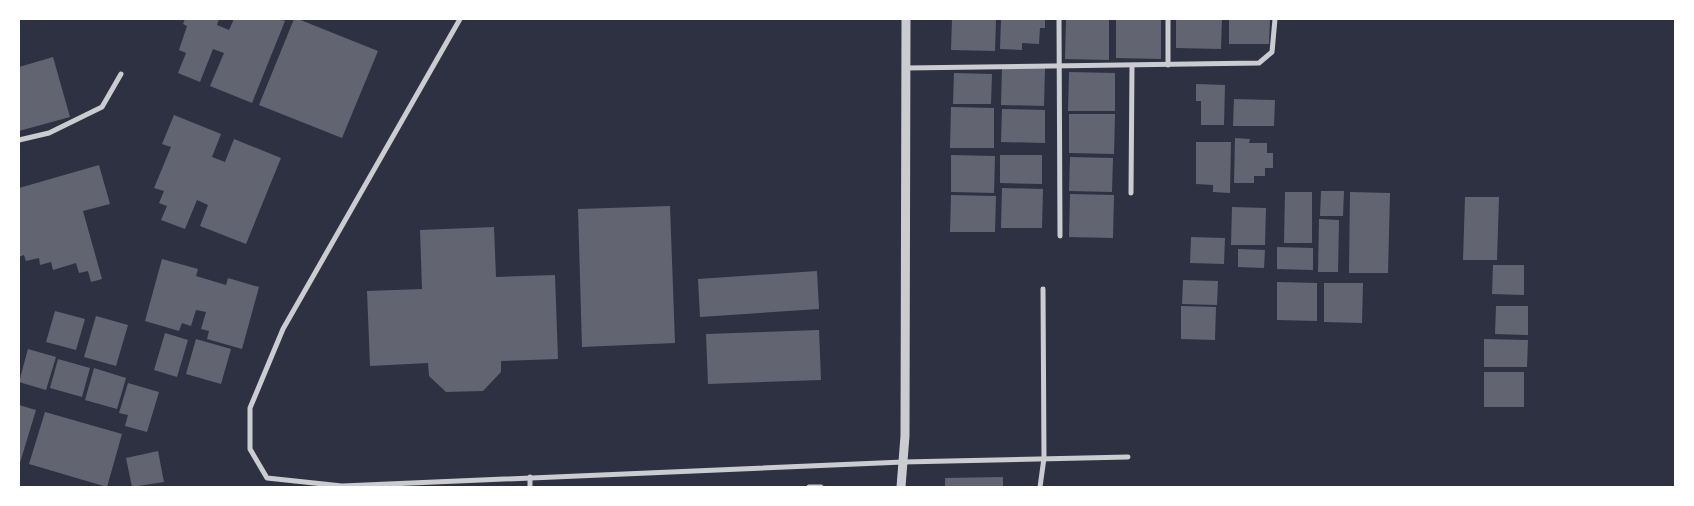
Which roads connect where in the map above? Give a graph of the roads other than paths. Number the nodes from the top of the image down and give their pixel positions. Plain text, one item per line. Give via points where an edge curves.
1 (460, 19) edge
2 (906, 19) edge
3 (1059, 19) edge
4 (1168, 19) edge
5 (1275, 19) edge
6 (1168, 65) junction
7 (1058, 66) junction
8 (1132, 66) junction
9 (906, 68) junction
10 (122, 74) dead end
11 (19, 140) edge
12 (1131, 193) dead end
13 (1060, 236) dead end
14 (1043, 289) dead end
15 (1128, 457) dead end
16 (1044, 458) junction
17 (902, 462) junction
18 (530, 478) junction
19 (530, 487) edge
20 (808, 487) edge
21 (821, 487) edge
22 (900, 487) edge
23 (1040, 487) edge

1 - 18 street via 283,329 250,408 250,449 267,478 342,486
2 - 9 street
3 - 7 street
4 - 6 street
5 - 6 street via 1272,52 1259,63
6 - 8 street
7 - 8 street
7 - 9 street
7 - 13 street
8 - 12 street
9 - 17 street via 905,426
10 - 11 street via 102,107 49,133
14 - 16 street
15 - 16 street
16 - 17 street
16 - 23 street
17 - 18 street
17 - 22 street
18 - 19 street
20 - 21 street

